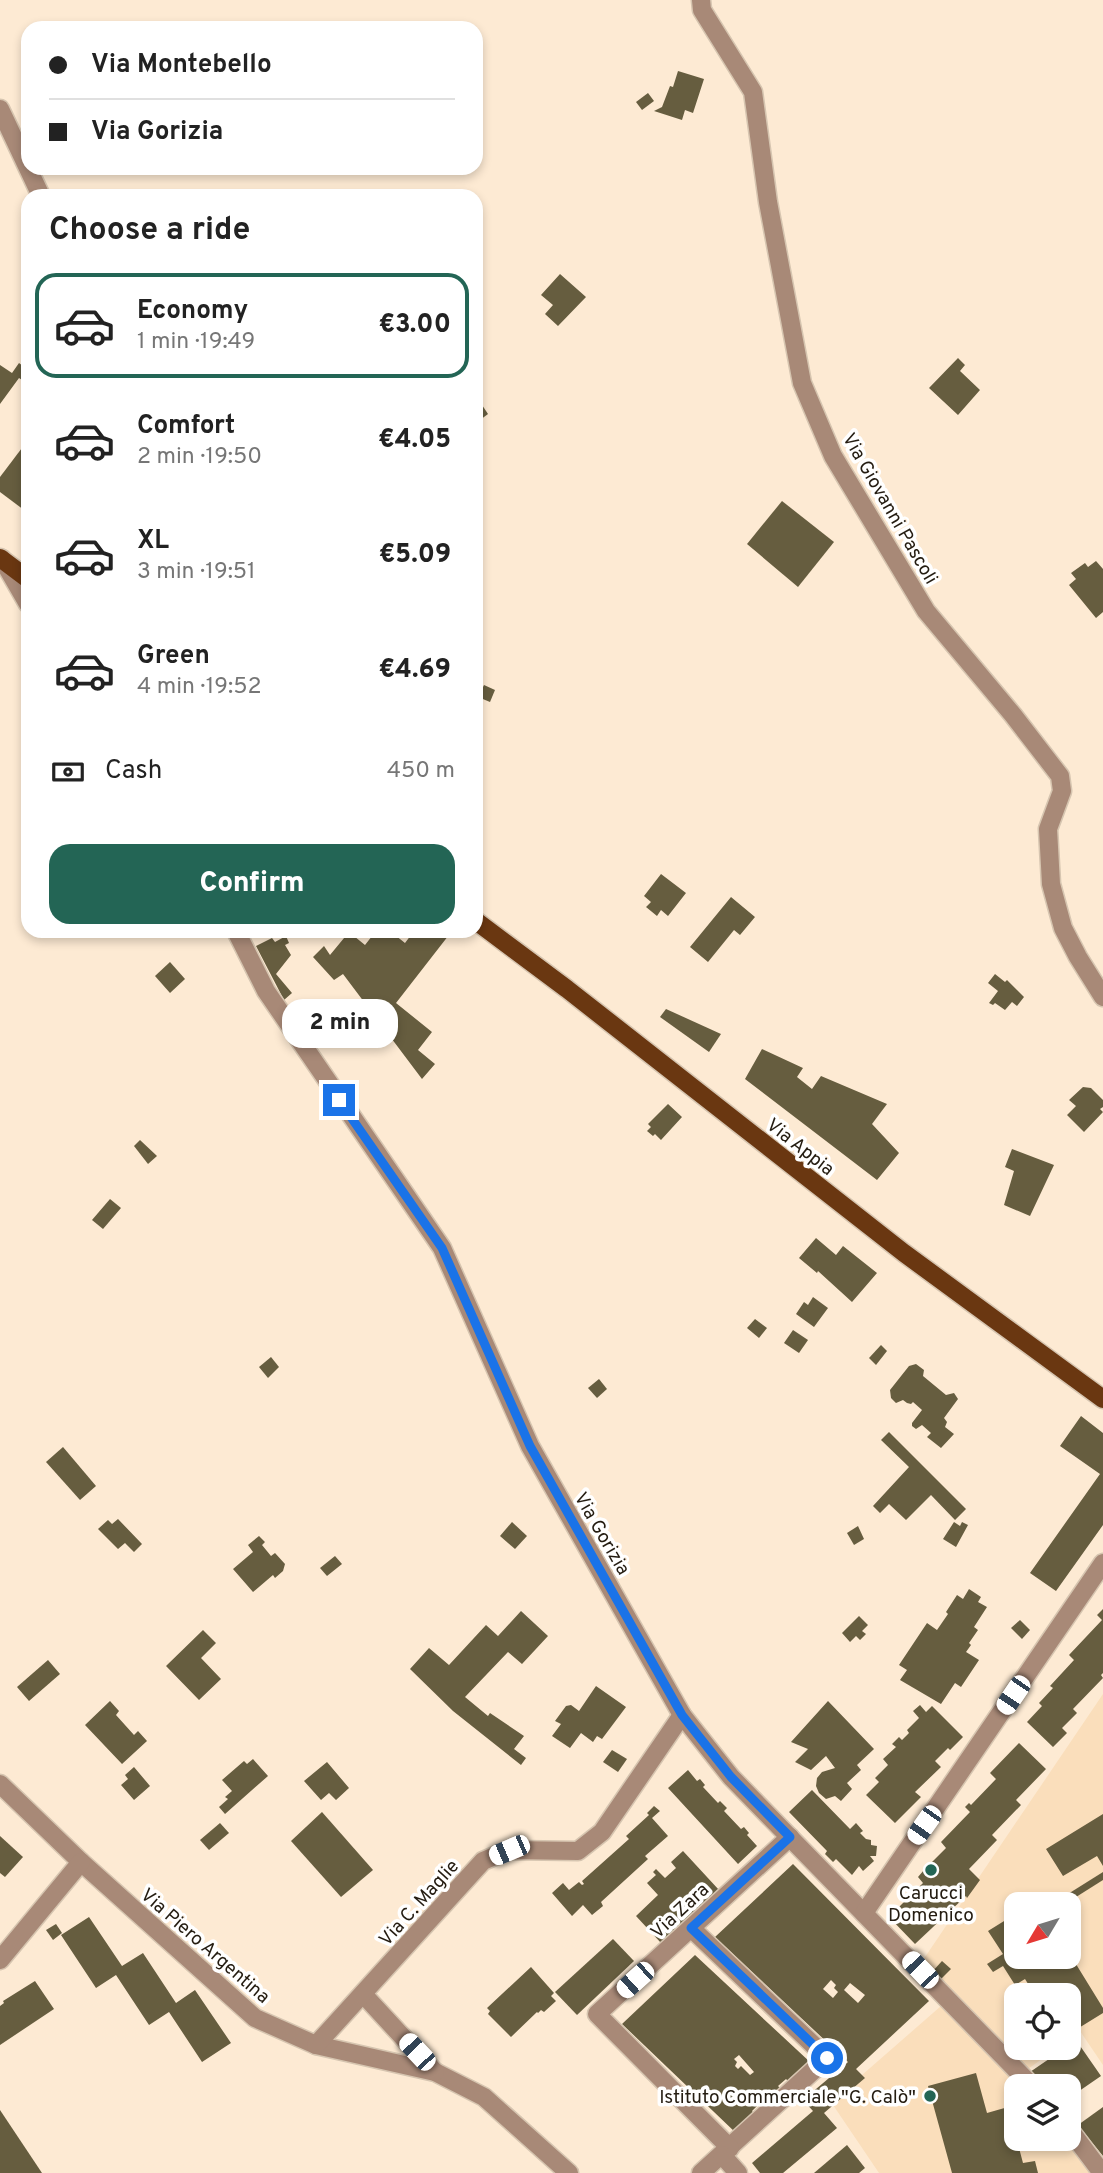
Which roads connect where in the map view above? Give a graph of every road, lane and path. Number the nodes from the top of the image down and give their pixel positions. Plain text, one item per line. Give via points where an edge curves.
1 (701, 0) edge
2 (0, 109) edge
3 (21, 154) edge
4 (1, 559) edge
5 (21, 574) edge
6 (21, 592) edge
7 (483, 926) edge
8 (240, 938) edge
9 (1103, 997) edge
10 (1103, 1399) edge
11 (1103, 1563) edge
12 (682, 1715) junction
13 (0, 1784) edge
14 (790, 1837) junction
15 (81, 1862) junction
16 (864, 1913) junction
17 (691, 1928) junction
18 (0, 1960) edge
19 (363, 1994) junction
20 (316, 2045) junction
21 (435, 2071) junction
22 (1020, 2074) edge
23 (1081, 2145) edge
24 (726, 2151) junction
25 (569, 2173) edge
26 (701, 2173) edge
27 (738, 2173) edge
28 (1102, 2173) edge

1 - 9 street, Via Giovanni Pascoli via 702,10 753,92 802,383 833,456 926,611 1060,776 1062,791 1048,829 1051,884 1063,928
2 - 3 street
4 - 5 main road
4 - 6 street
7 - 10 main road, Via Appia via 904,1253
8 - 12 street, Via Gorizia via 266,991 442,1248 530,1446
11 - 16 street
12 - 14 street, Via Gorizia via 731,1777
12 - 19 street, Via C. Maglie via 602,1832 578,1851 509,1850 483,1861
13 - 15 street, Via Piero Argentina
14 - 16 street, Via Gorizia
14 - 17 street, Via Zara
15 - 18 street
15 - 20 street, Via Piero Argentina via 255,2018
16 - 22 street, Via Gorizia
17 - 24 street, Via Zara via 597,2014
17 - 24 street via 827,2058
19 - 20 street, Via C. Maglie
19 - 21 street
20 - 21 street, Via Piero Argentina
21 - 25 street, Via Piero Argentina via 484,2097
23 - 28 street
24 - 26 street
24 - 27 street

